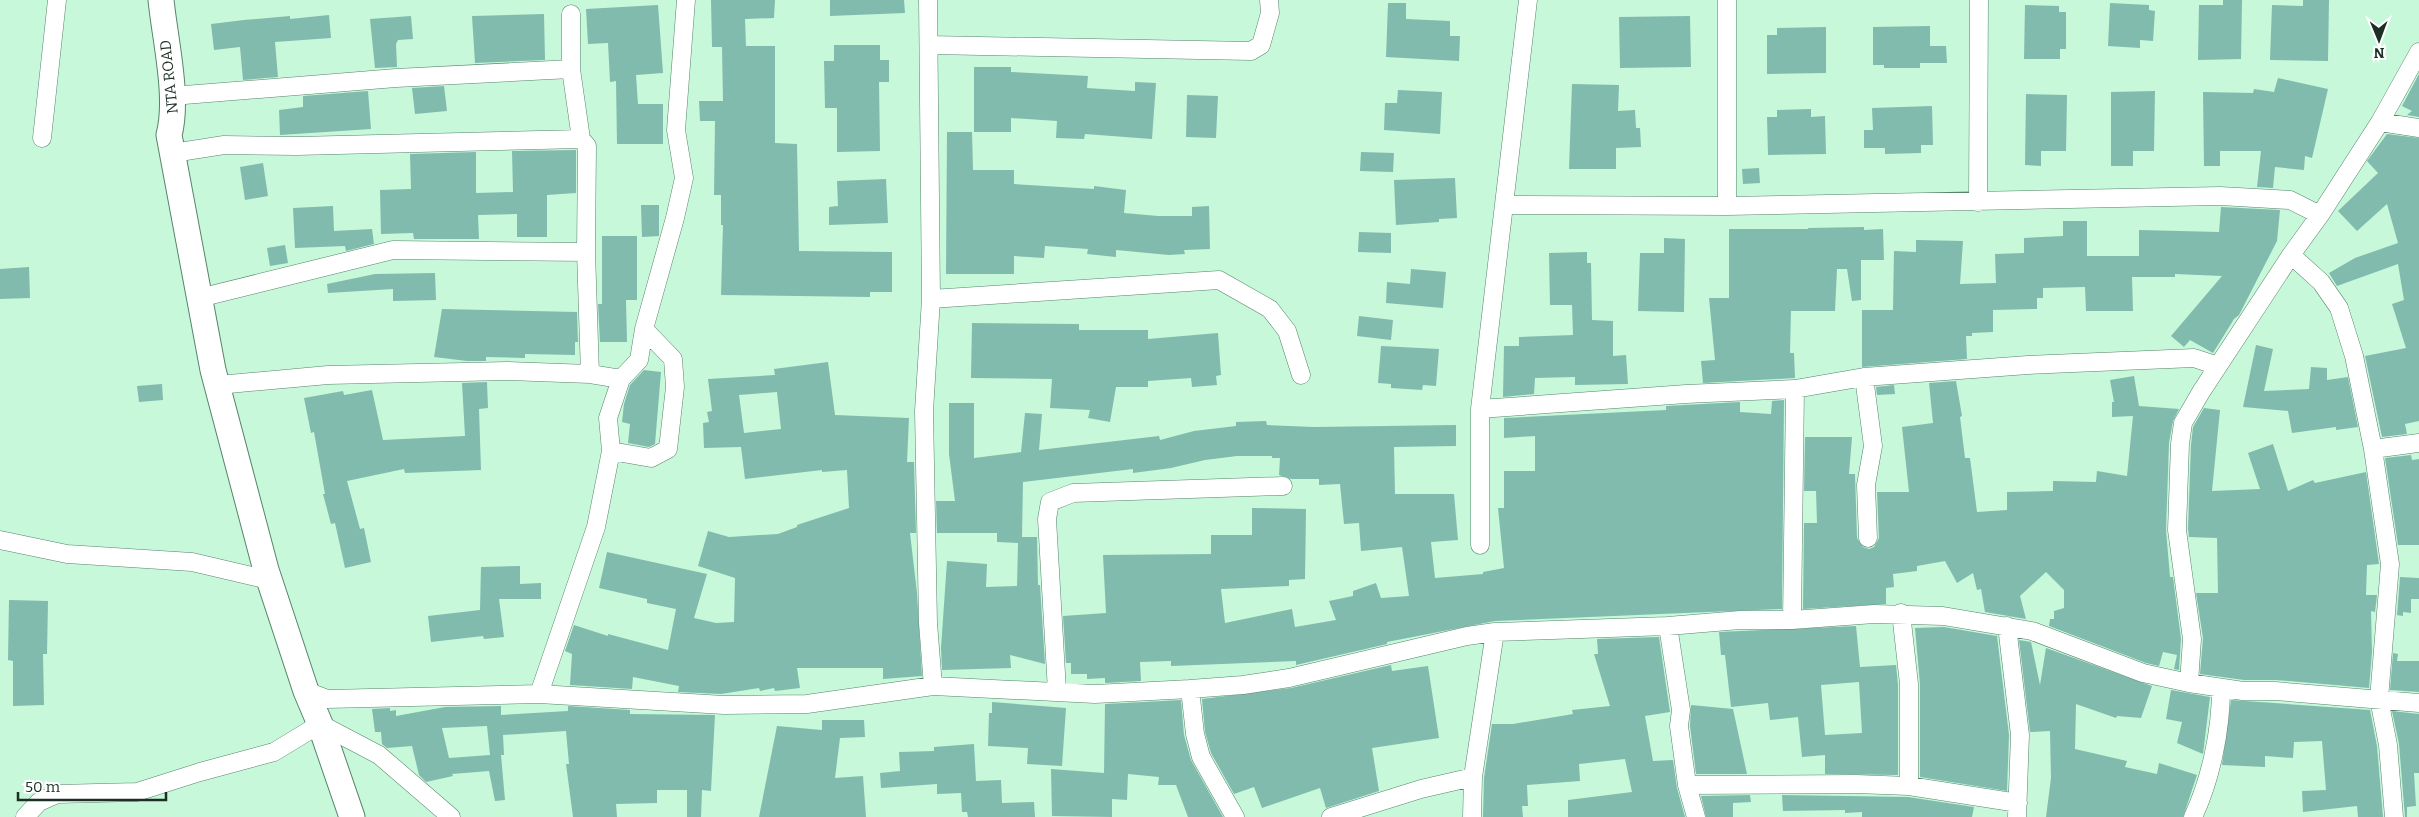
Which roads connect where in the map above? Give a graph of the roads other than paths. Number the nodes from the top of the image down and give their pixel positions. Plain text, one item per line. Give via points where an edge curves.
1 (57, 0) edge
2 (143, 0) edge
3 (161, 0) edge
4 (686, 0) edge
5 (928, 0) edge
6 (1269, 0) edge
7 (1528, 0) edge
8 (1727, 0) edge
9 (1979, 0) edge
10 (571, 14) dead end
11 (930, 45) junction
12 (2419, 52) edge
13 (571, 69) junction
14 (172, 96) junction
15 (2380, 122) junction
16 (2419, 128) edge
17 (42, 138) dead end
18 (581, 138) junction
19 (171, 144) junction
20 (1978, 202) junction
21 (1504, 205) junction
22 (1727, 206) junction
23 (2320, 215) junction
24 (586, 252) junction
25 (2290, 255) junction
26 (199, 298) junction
27 (932, 299) junction
28 (644, 329) junction
29 (2218, 366) junction
30 (590, 374) junction
31 (1301, 375) dead end
32 (1864, 377) junction
33 (621, 379) junction
34 (218, 385) junction
35 (1795, 389) junction
36 (1480, 409) junction
37 (2419, 443) edge
38 (2372, 449) junction
39 (611, 451) junction
40 (1282, 486) dead end
41 (1868, 538) dead end
42 (0, 540) edge
43 (1480, 545) dead end
44 (269, 580) junction
45 (1901, 613) junction
46 (1792, 620) junction
47 (1668, 626) junction
48 (2007, 626) junction
49 (1495, 632) junction
50 (2189, 683) junction
51 (932, 686) junction
52 (2221, 688) junction
53 (1190, 689) junction
54 (306, 691) junction
55 (1057, 691) junction
56 (538, 694) junction
57 (2379, 699) junction
58 (2419, 703) edge
59 (320, 724) junction
60 (1473, 777) junction
61 (1687, 785) junction
62 (1909, 786) junction
63 (2018, 810) edge
64 (25, 817) edge
65 (352, 817) edge
66 (451, 817) edge
67 (1235, 817) edge
68 (1331, 817) edge
69 (1472, 817) edge
70 (1696, 817) edge
71 (2193, 817) edge
72 (2394, 817) edge

1 - 17 street
2 - 19 main road, NTA ROAD via 161,124
3 - 14 main road, NTA ROAD
4 - 28 street via 676,130 684,178
5 - 11 street
6 - 11 street via 1270,13 1261,46 1251,51
7 - 21 street
8 - 22 street
9 - 20 street
10 - 13 street
11 - 27 street
12 - 15 street
13 - 14 street via 396,78
13 - 18 street
14 - 19 main road, NTA ROAD
15 - 16 street
15 - 23 street
18 - 19 street via 296,146
18 - 24 street via 587,146
19 - 26 main road
20 - 22 street
20 - 23 street via 2220,196 2290,200
21 - 22 street
21 - 36 street
23 - 25 street
24 - 26 street via 393,250
24 - 30 street
25 - 29 street
25 - 38 street via 2321,282 2339,308 2354,356
26 - 34 main road
27 - 31 street via 1218,280 1270,309 1287,331
27 - 51 street via 924,411
28 - 33 street via 639,360
28 - 39 street via 673,359 675,387 668,449 651,458
29 - 32 street via 2194,358 2160,358
29 - 50 street via 2184,423 2180,444 2177,530 2192,639
30 - 33 street
30 - 34 street via 507,371 328,375
32 - 35 street
32 - 41 street via 1873,446 1866,484
33 - 39 street via 608,418
34 - 44 main road
35 - 36 street
35 - 46 street
36 - 43 street
37 - 38 street
38 - 57 street via 2390,564
39 - 56 street via 596,527
40 - 55 street via 1073,493 1050,502 1047,519
42 - 44 street via 67,554 192,562
44 - 54 main road
45 - 46 street
45 - 48 street
45 - 62 street via 1909,684
46 - 47 street via 1740,620
47 - 49 street
47 - 61 street via 1681,710 1679,726
48 - 50 street via 2032,631 2143,673
48 - 63 street via 2020,735
49 - 53 street via 1289,678
49 - 60 street
50 - 52 street
51 - 55 street
51 - 56 street via 798,704 724,705
52 - 57 street
52 - 71 street via 2219,721 2203,796
53 - 55 street via 1095,694
53 - 67 street via 1201,757
54 - 56 street via 327,699
54 - 59 main road
57 - 58 street
57 - 72 street via 2388,745
59 - 64 street via 274,752 137,792 57,794 39,802
59 - 65 main road
59 - 66 street via 379,755
60 - 68 street via 1421,789
60 - 69 street
61 - 62 street
61 - 70 street
62 - 63 street

